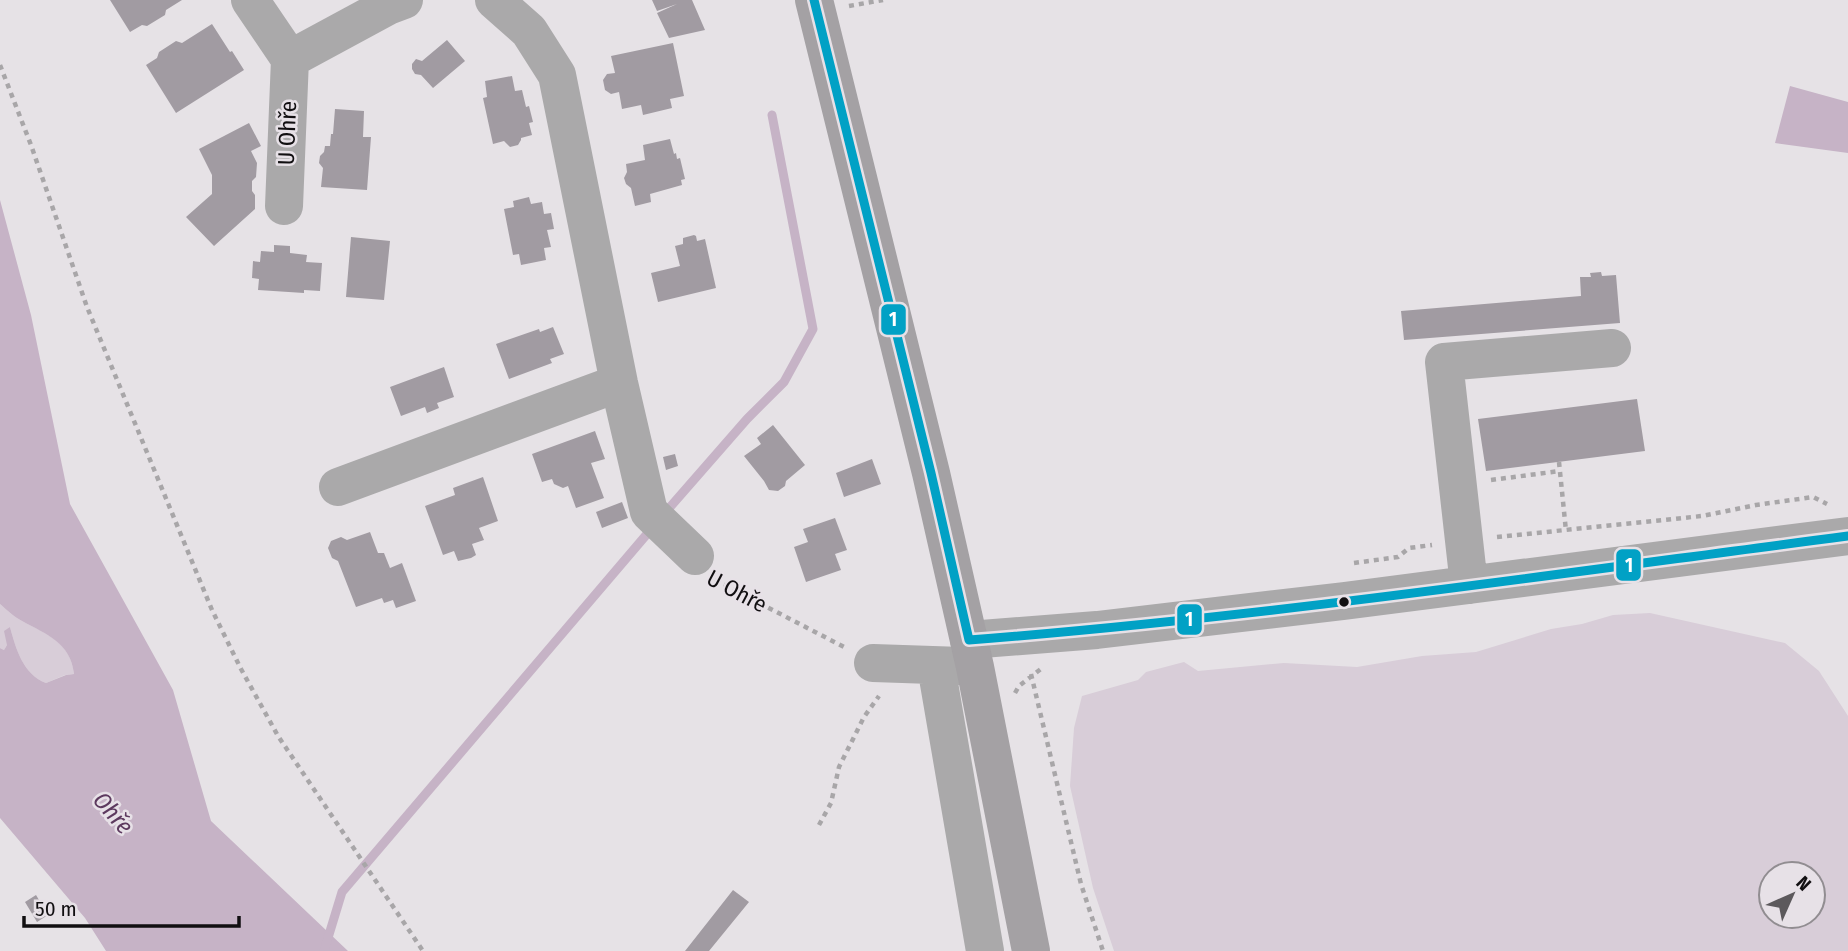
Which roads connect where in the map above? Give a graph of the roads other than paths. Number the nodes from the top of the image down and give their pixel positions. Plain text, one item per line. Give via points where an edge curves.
1 (250, 0) edge
2 (404, 0) edge
3 (494, 0) edge
4 (814, 0) edge
5 (290, 60) junction
6 (284, 206) dead end
7 (1612, 348) dead end
8 (619, 383) junction
9 (338, 487) dead end
10 (1848, 536) edge
11 (695, 556) road end
12 (1469, 585) junction
13 (972, 653) junction
14 (985, 951) edge
15 (1031, 951) edge

1 - 5 street
2 - 5 street
3 - 8 street, U Ohře via 529,31 557,75
4 - 13 main road
5 - 6 street, U Ohře
7 - 12 street via 1444,362
8 - 9 street
8 - 11 street, U Ohře via 656,519
10 - 12 street
12 - 13 street via 1097,630
13 - 14 street via 904,664
13 - 15 main road

